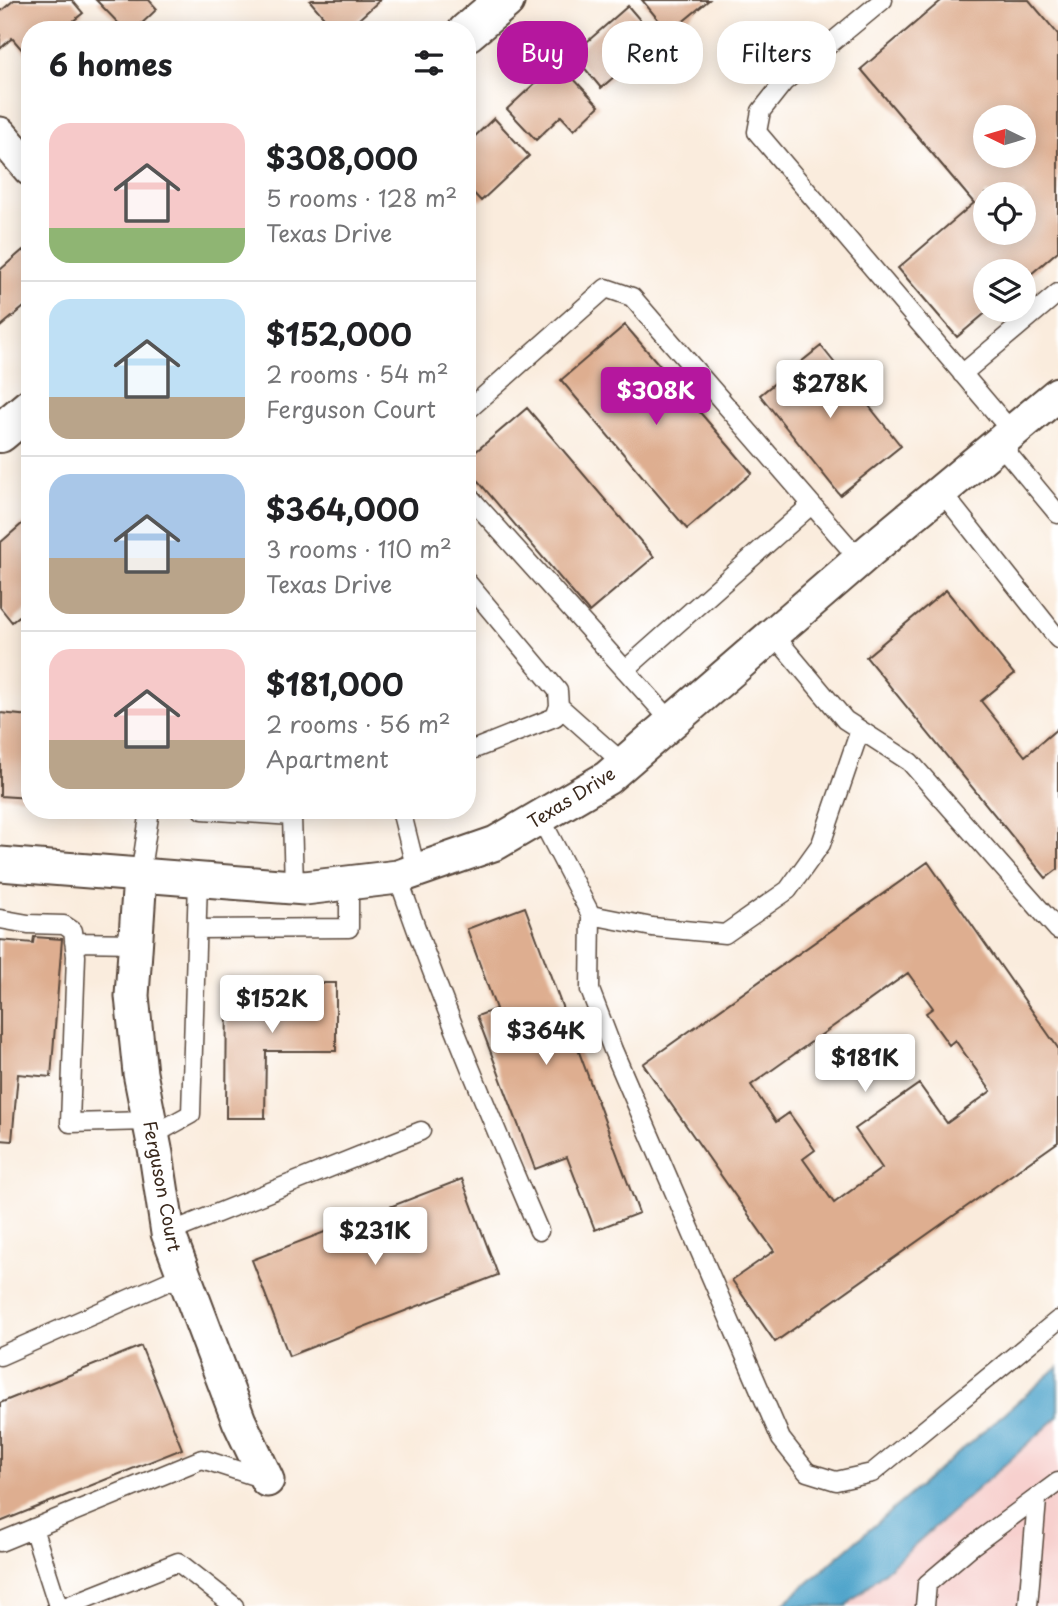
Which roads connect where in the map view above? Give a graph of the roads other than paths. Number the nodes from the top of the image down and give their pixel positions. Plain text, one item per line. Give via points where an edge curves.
1 (505, 0) edge
2 (883, 0) edge
3 (476, 24) edge
4 (0, 134) edge
5 (21, 158) edge
6 (1058, 293) edge
7 (962, 374) junction
8 (1058, 394) edge
9 (476, 403) edge
10 (21, 416) edge
11 (0, 433) edge
12 (1006, 438) junction
13 (941, 491) junction
14 (476, 504) edge
15 (811, 505) junction
16 (1058, 514) edge
17 (859, 559) junction
18 (476, 593) edge
19 (773, 634) junction
20 (1058, 639) edge
21 (625, 670) junction
22 (559, 706) junction
23 (672, 722) junction
24 (860, 730) junction
25 (476, 748) edge
26 (624, 764) junction
27 (540, 817) junction
28 (149, 819) edge
29 (292, 819) edge
30 (402, 819) edge
31 (0, 864) edge
32 (407, 874) junction
33 (141, 876) junction
34 (198, 880) junction
35 (349, 883) junction
36 (294, 887) junction
37 (591, 915) junction
38 (0, 919) edge
39 (197, 929) junction
40 (1058, 930) edge
41 (74, 942) junction
42 (136, 943) junction
43 (151, 1128) junction
44 (421, 1131) dead end
45 (539, 1231) dead end
46 (168, 1233) junction
47 (183, 1275) junction
48 (1058, 1320) edge
49 (0, 1356) edge
50 (267, 1480) joint
51 (1058, 1482) edge
52 (1037, 1500) junction
53 (33, 1528) junction
54 (0, 1542) edge
55 (58, 1606) edge
56 (68, 1606) edge
57 (234, 1606) edge
58 (925, 1606) edge
59 (1028, 1606) edge

1 - 3 street
2 - 7 lane via 784,82 761,111 757,132
4 - 5 street
6 - 7 lane
7 - 12 lane
8 - 12 street, Texas Drive
9 - 15 lane via 606,288 632,297
10 - 11 street
12 - 13 street, Texas Drive
12 - 16 lane
13 - 17 street, Texas Drive
13 - 20 lane
14 - 21 lane
15 - 17 lane
15 - 21 lane
17 - 19 street, Texas Drive
18 - 22 lane via 558,691
19 - 23 street, Texas Drive
19 - 24 lane via 845,720
21 - 23 lane
22 - 25 lane via 555,717
22 - 26 lane
23 - 26 street, Texas Drive
24 - 37 lane via 821,844 788,890 725,934
24 - 40 lane via 909,762
26 - 27 street, Texas Drive
27 - 32 street, Texas Drive via 496,843
27 - 37 lane
28 - 33 lane
29 - 36 lane
30 - 32 lane
31 - 33 street, Texas Drive
32 - 35 street, Texas Drive
32 - 45 lane via 420,941
33 - 34 street, Texas Drive
33 - 42 street, Ferguson Court
34 - 36 street, Texas Drive
34 - 39 lane
35 - 36 street, Texas Drive
35 - 39 lane via 349,928
37 - 48 lane via 590,990 594,1002 780,1439 807,1472 836,1481 872,1473
38 - 41 lane via 64,925 73,931
39 - 43 lane via 191,1115
41 - 42 lane
41 - 43 lane via 70,1123
42 - 43 street, Ferguson Court via 132,996
43 - 46 street, Ferguson Court
44 - 46 lane
46 - 47 street, Ferguson Court
47 - 49 lane
47 - 50 street, Ferguson Court via 239,1421
50 - 53 lane via 202,1458
51 - 52 lane
52 - 58 lane via 927,1584
52 - 59 lane
53 - 54 lane
53 - 55 lane
56 - 57 lane via 178,1562

